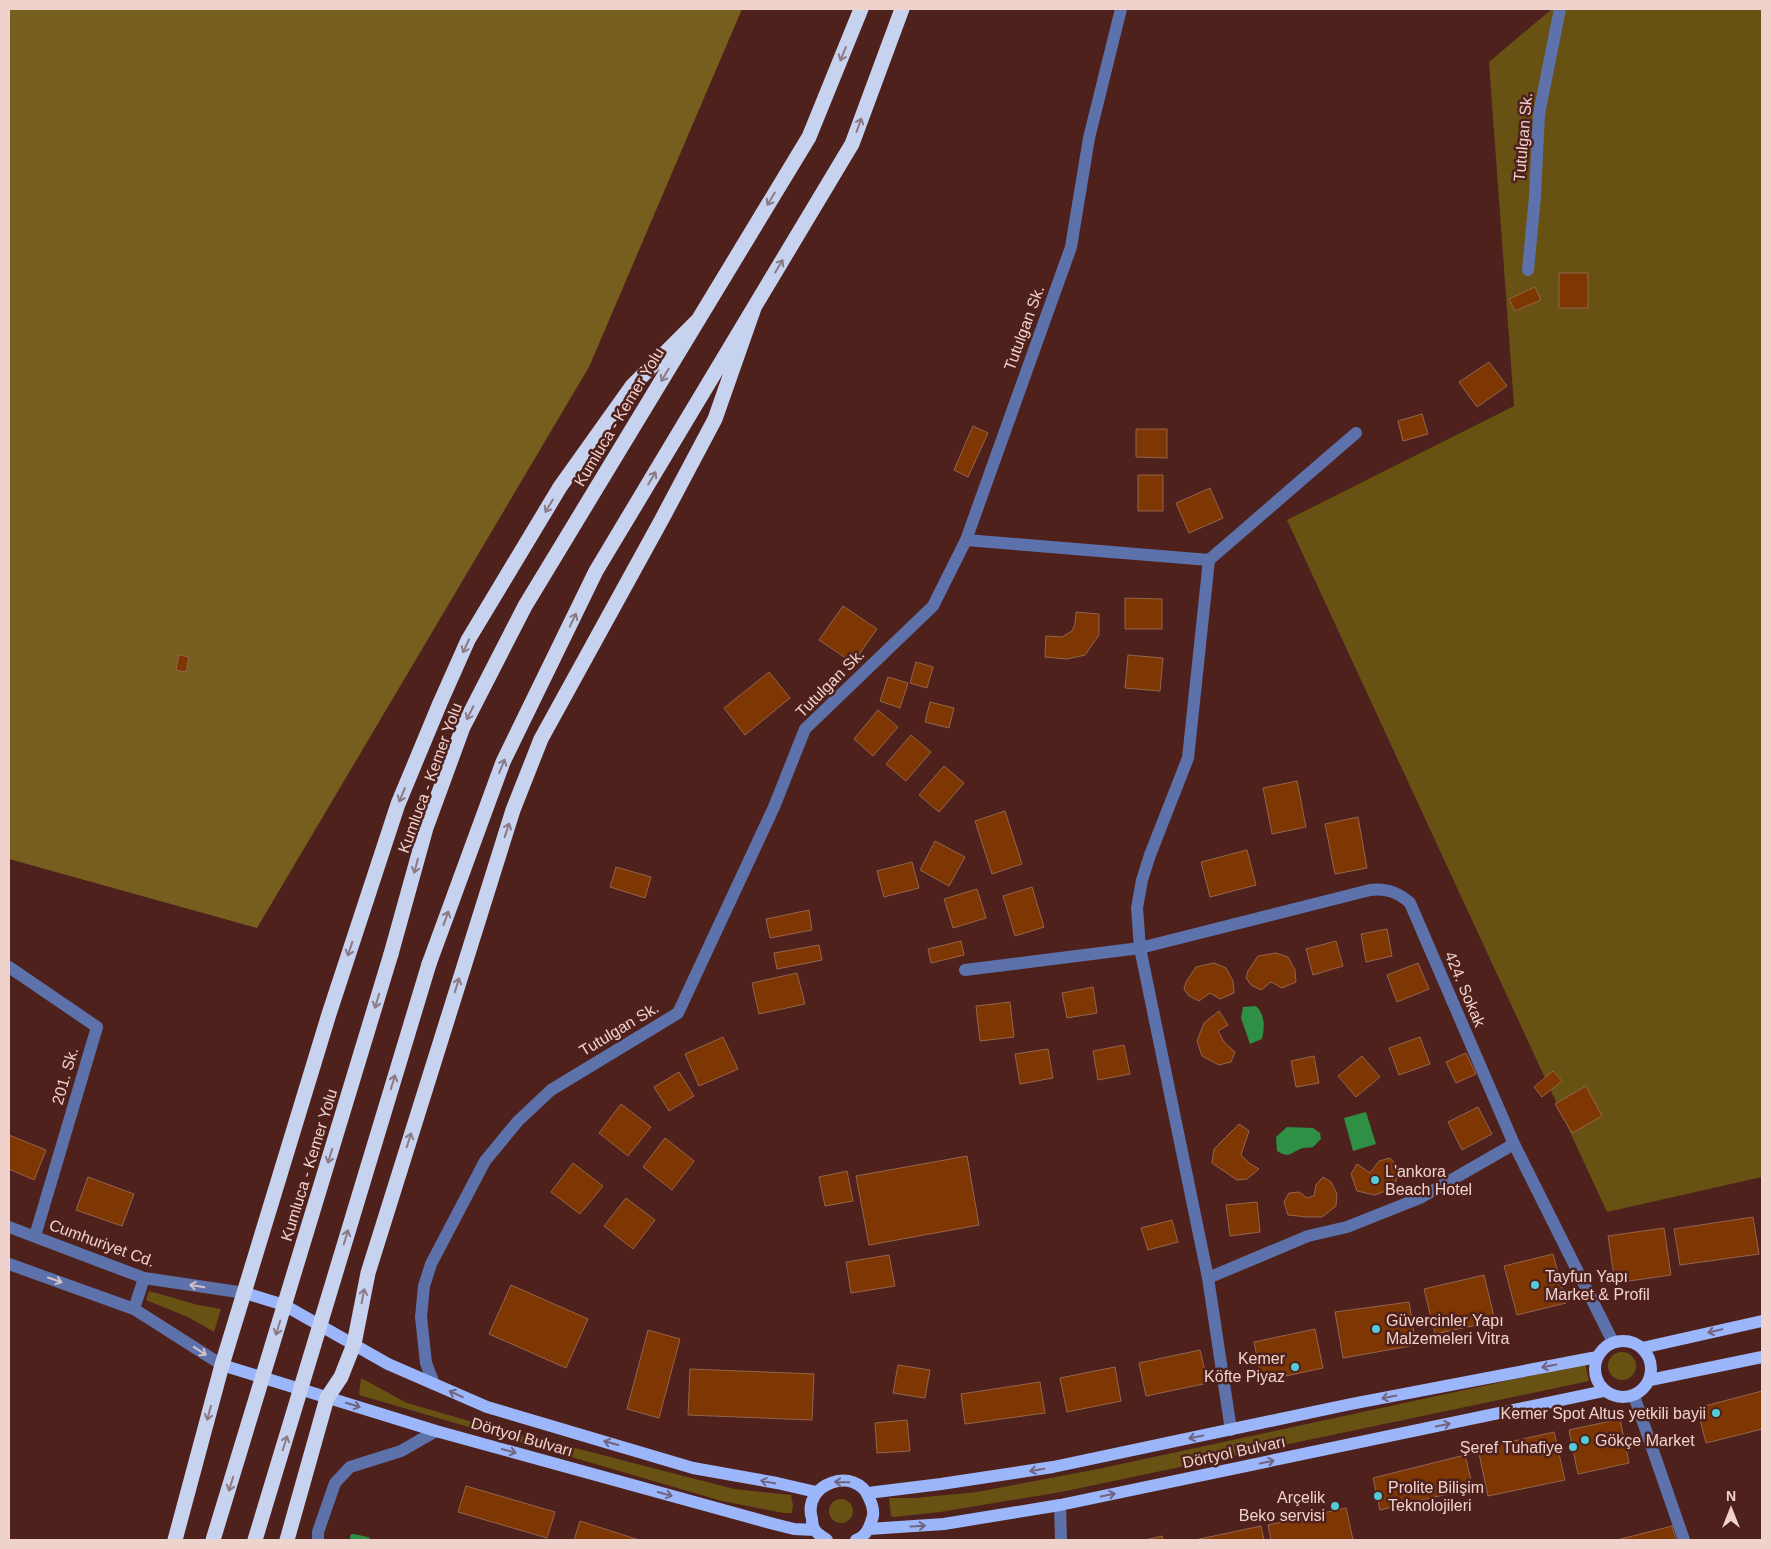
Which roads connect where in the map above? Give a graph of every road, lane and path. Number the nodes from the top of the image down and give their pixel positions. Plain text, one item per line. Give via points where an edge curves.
1 (861, 9) edge
2 (902, 9) edge
3 (1121, 9) edge
4 (1560, 9) edge
5 (1528, 270) dead end
6 (754, 308) junction
7 (699, 318) junction
8 (1356, 433) dead end
9 (966, 540) junction
10 (1209, 560) junction
11 (1140, 948) junction
12 (9, 967) edge
13 (965, 970) dead end
14 (1514, 1144) junction
15 (9, 1227) edge
16 (35, 1236) junction
17 (9, 1264) edge
18 (144, 1278) junction
19 (1208, 1278) junction
20 (245, 1293) junction
21 (134, 1308) junction
22 (1762, 1321) edge
23 (1613, 1342) junction
24 (354, 1344) junction
25 (1642, 1348) junction
26 (1597, 1357) junction
27 (1762, 1358) edge
28 (222, 1366) junction
29 (1650, 1380) junction
30 (434, 1384) junction
31 (1604, 1391) junction
32 (1634, 1396) junction
33 (327, 1398) junction
34 (1231, 1430) junction
35 (436, 1431) junction
36 (816, 1492) junction
37 (868, 1493) junction
38 (1060, 1505) junction
39 (870, 1529) junction
40 (815, 1530) junction
41 (175, 1540) edge
42 (213, 1540) edge
43 (256, 1540) edge
44 (287, 1540) edge
45 (318, 1540) edge
46 (827, 1540) edge
47 (856, 1540) edge
48 (1061, 1540) edge
49 (1684, 1540) edge

1 -> 7 highway, Kumluca - Kemer Yolu via 809,137
6 -> 2 highway via 852,144
3 - 9 street, Tutulgan Sk. via 1089,138 1071,247
4 - 5 street, Tutulgan Sk. via 1539,114
24 -> 6 highway via 368,1273 472,938 541,739 715,419
43 -> 6 highway, bridge via 429,964 503,762 596,571
7 -> 20 highway via 632,386 560,487 468,640 398,804 328,1014
7 -> 42 highway, Kumluca - Kemer Yolu, bridge via 525,606 463,727 426,828 391,954
8 - 10 street
9 - 10 street
9 - 30 street, Tutulgan Sk. via 933,606 805,729 774,807 678,1013 551,1090 518,1121 485,1161 431,1264 424,1286 421,1317 426,1363
10 - 11 street via 1188,758 1142,880 1137,908
11 - 13 street, 424. Sokak
11 - 14 street, 424. Sokak via 1370,890 1380,889 1402,896 1410,903
11 - 19 street
12 - 16 street, 201. Sk. via 96,1027
14 - 19 street via 1420,1198 1347,1227 1308,1236
14 - 23 street, 424. Sokak
15 - 16 street, Cumhuriyet Cd.
16 - 18 street, Cumhuriyet Cd.
17 -> 21 street
20 -> 18 street, Cumhuriyet Cd.
18 - 21 street
19 - 34 street
20 - 24 main road, Dörtyol Bulvarı via 284,1306
20 - 28 highway
21 -> 28 street
22 -> 25 main road
23 - 25 main road via 1628,1341
23 - 26 main road
24 - 30 main road, Dörtyol Bulvarı via 388,1364
24 - 33 highway via 341,1377
25 - 29 main road via 1651,1363
26 - 31 main road via 1594,1375
26 -> 34 main road, Dörtyol Bulvarı
27 - 29 main road
28 - 33 main road, Dörtyol Bulvarı
28 -> 41 highway
29 - 32 main road
36 -> 30 main road, Dörtyol Bulvarı via 693,1468 487,1407
31 - 32 main road via 1618,1398
38 -> 31 main road, Dörtyol Bulvarı
32 - 49 street
33 -> 35 main road, Dörtyol Bulvarı
33 - 44 highway
34 -> 37 main road, Dörtyol Bulvarı via 1053,1467
35 -> 40 main road, Dörtyol Bulvarı via 774,1524
35 - 45 street via 400,1451 350,1467 335,1483
37 -> 36 main road via 856,1483 840,1480
36 - 40 main road via 809,1511
37 - 39 main road via 874,1511
39 -> 38 main road, Dörtyol Bulvarı via 944,1524
38 - 48 street
39 - 47 main road
40 - 46 main road

